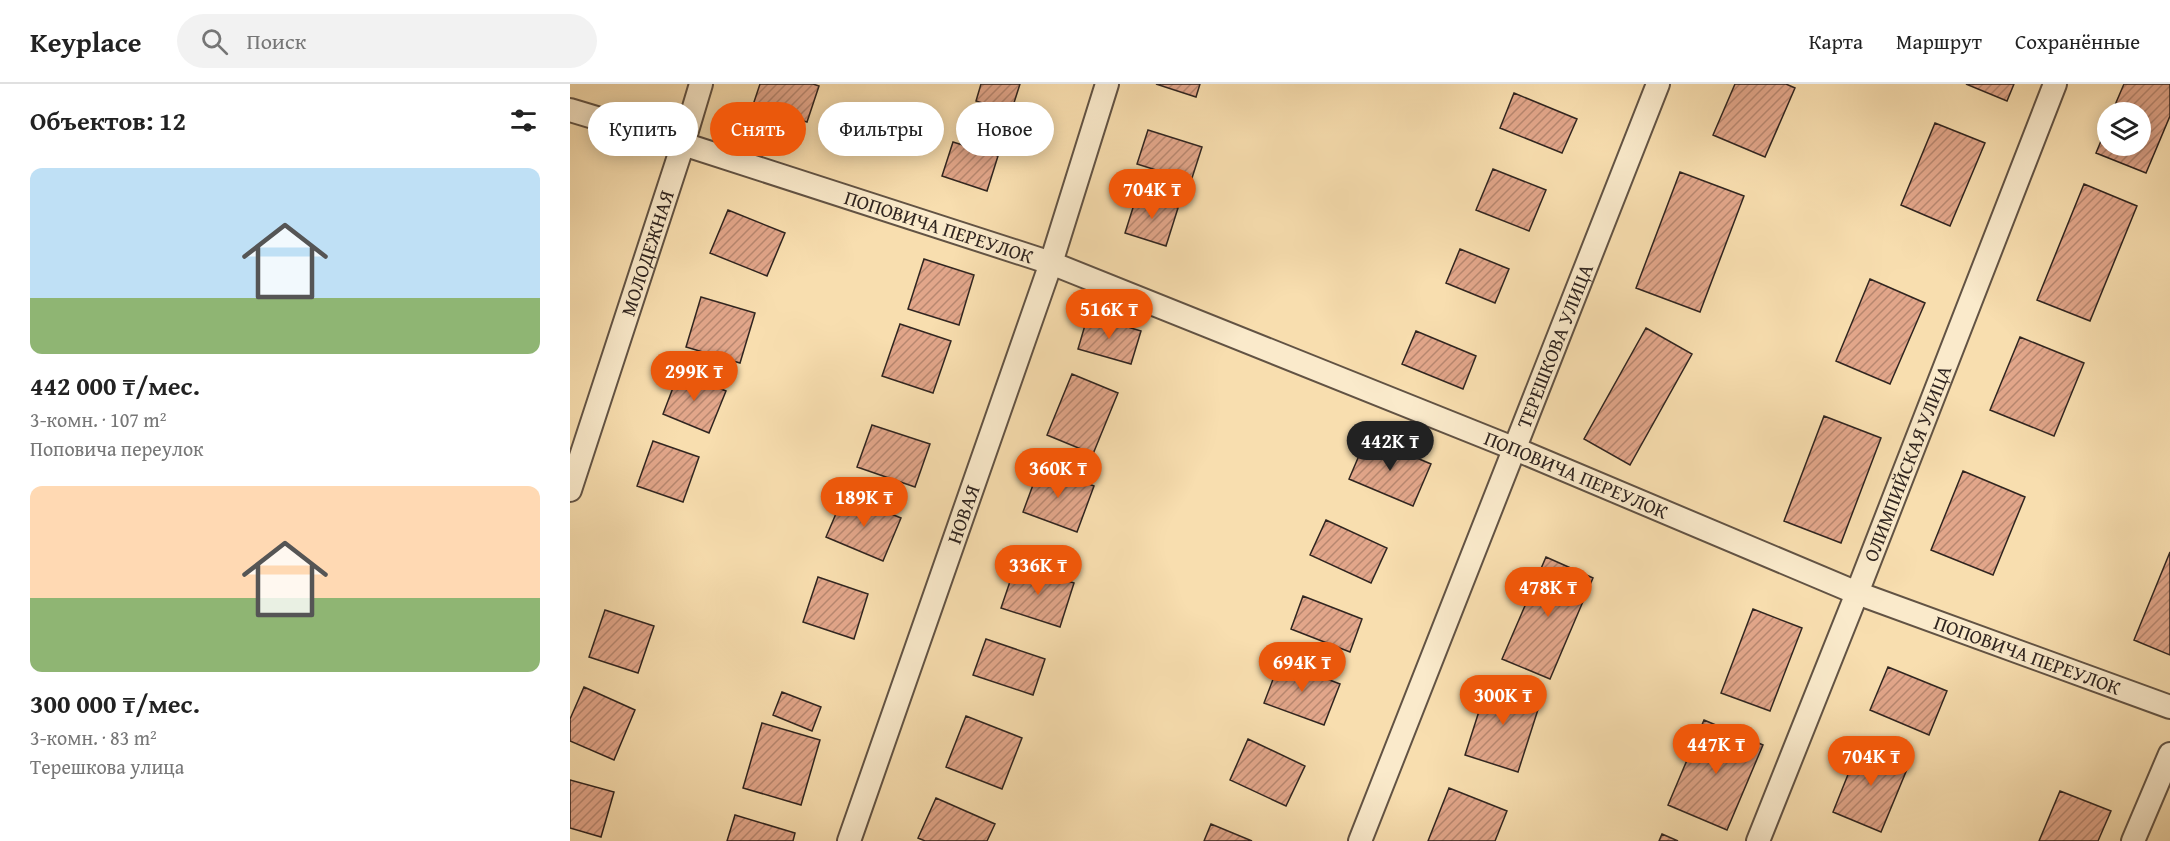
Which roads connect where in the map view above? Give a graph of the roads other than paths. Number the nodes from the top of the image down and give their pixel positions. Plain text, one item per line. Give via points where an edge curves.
1 (701, 84) edge
2 (1107, 84) edge
3 (1658, 84) edge
4 (2055, 84) edge
5 (696, 102) edge
6 (570, 110) edge
7 (588, 115) edge
8 (698, 149) edge
9 (679, 156) edge
10 (1051, 263) junction
11 (1513, 448) junction
12 (570, 490) edge
13 (1857, 593) junction
14 (2170, 707) edge
15 (2170, 754) edge
16 (849, 841) edge
17 (1360, 841) edge
18 (1758, 841) edge
19 (2133, 841) edge

1 - 5 street, МОЛОДЕЖНАЯ
2 - 10 street, НОВАЯ
3 - 11 street, ТЕРЕШКОВА УЛИЦА
4 - 13 street, ОЛИМПИЙСКАЯ УЛИЦА
6 - 7 street, ПОПОВИЧА ПЕРЕУЛОК
8 - 10 street, ПОПОВИЧА ПЕРЕУЛОК
9 - 12 street, МОЛОДЕЖНАЯ
10 - 11 street, ПОПОВИЧА ПЕРЕУЛОК
10 - 16 street, НОВАЯ
11 - 13 street, ПОПОВИЧА ПЕРЕУЛОК
11 - 17 street, ТЕРЕШКОВА УЛИЦА
13 - 14 street, ПОПОВИЧА ПЕРЕУЛОК
13 - 18 street, ОЛИМПИЙСКАЯ УЛИЦА
15 - 19 street

